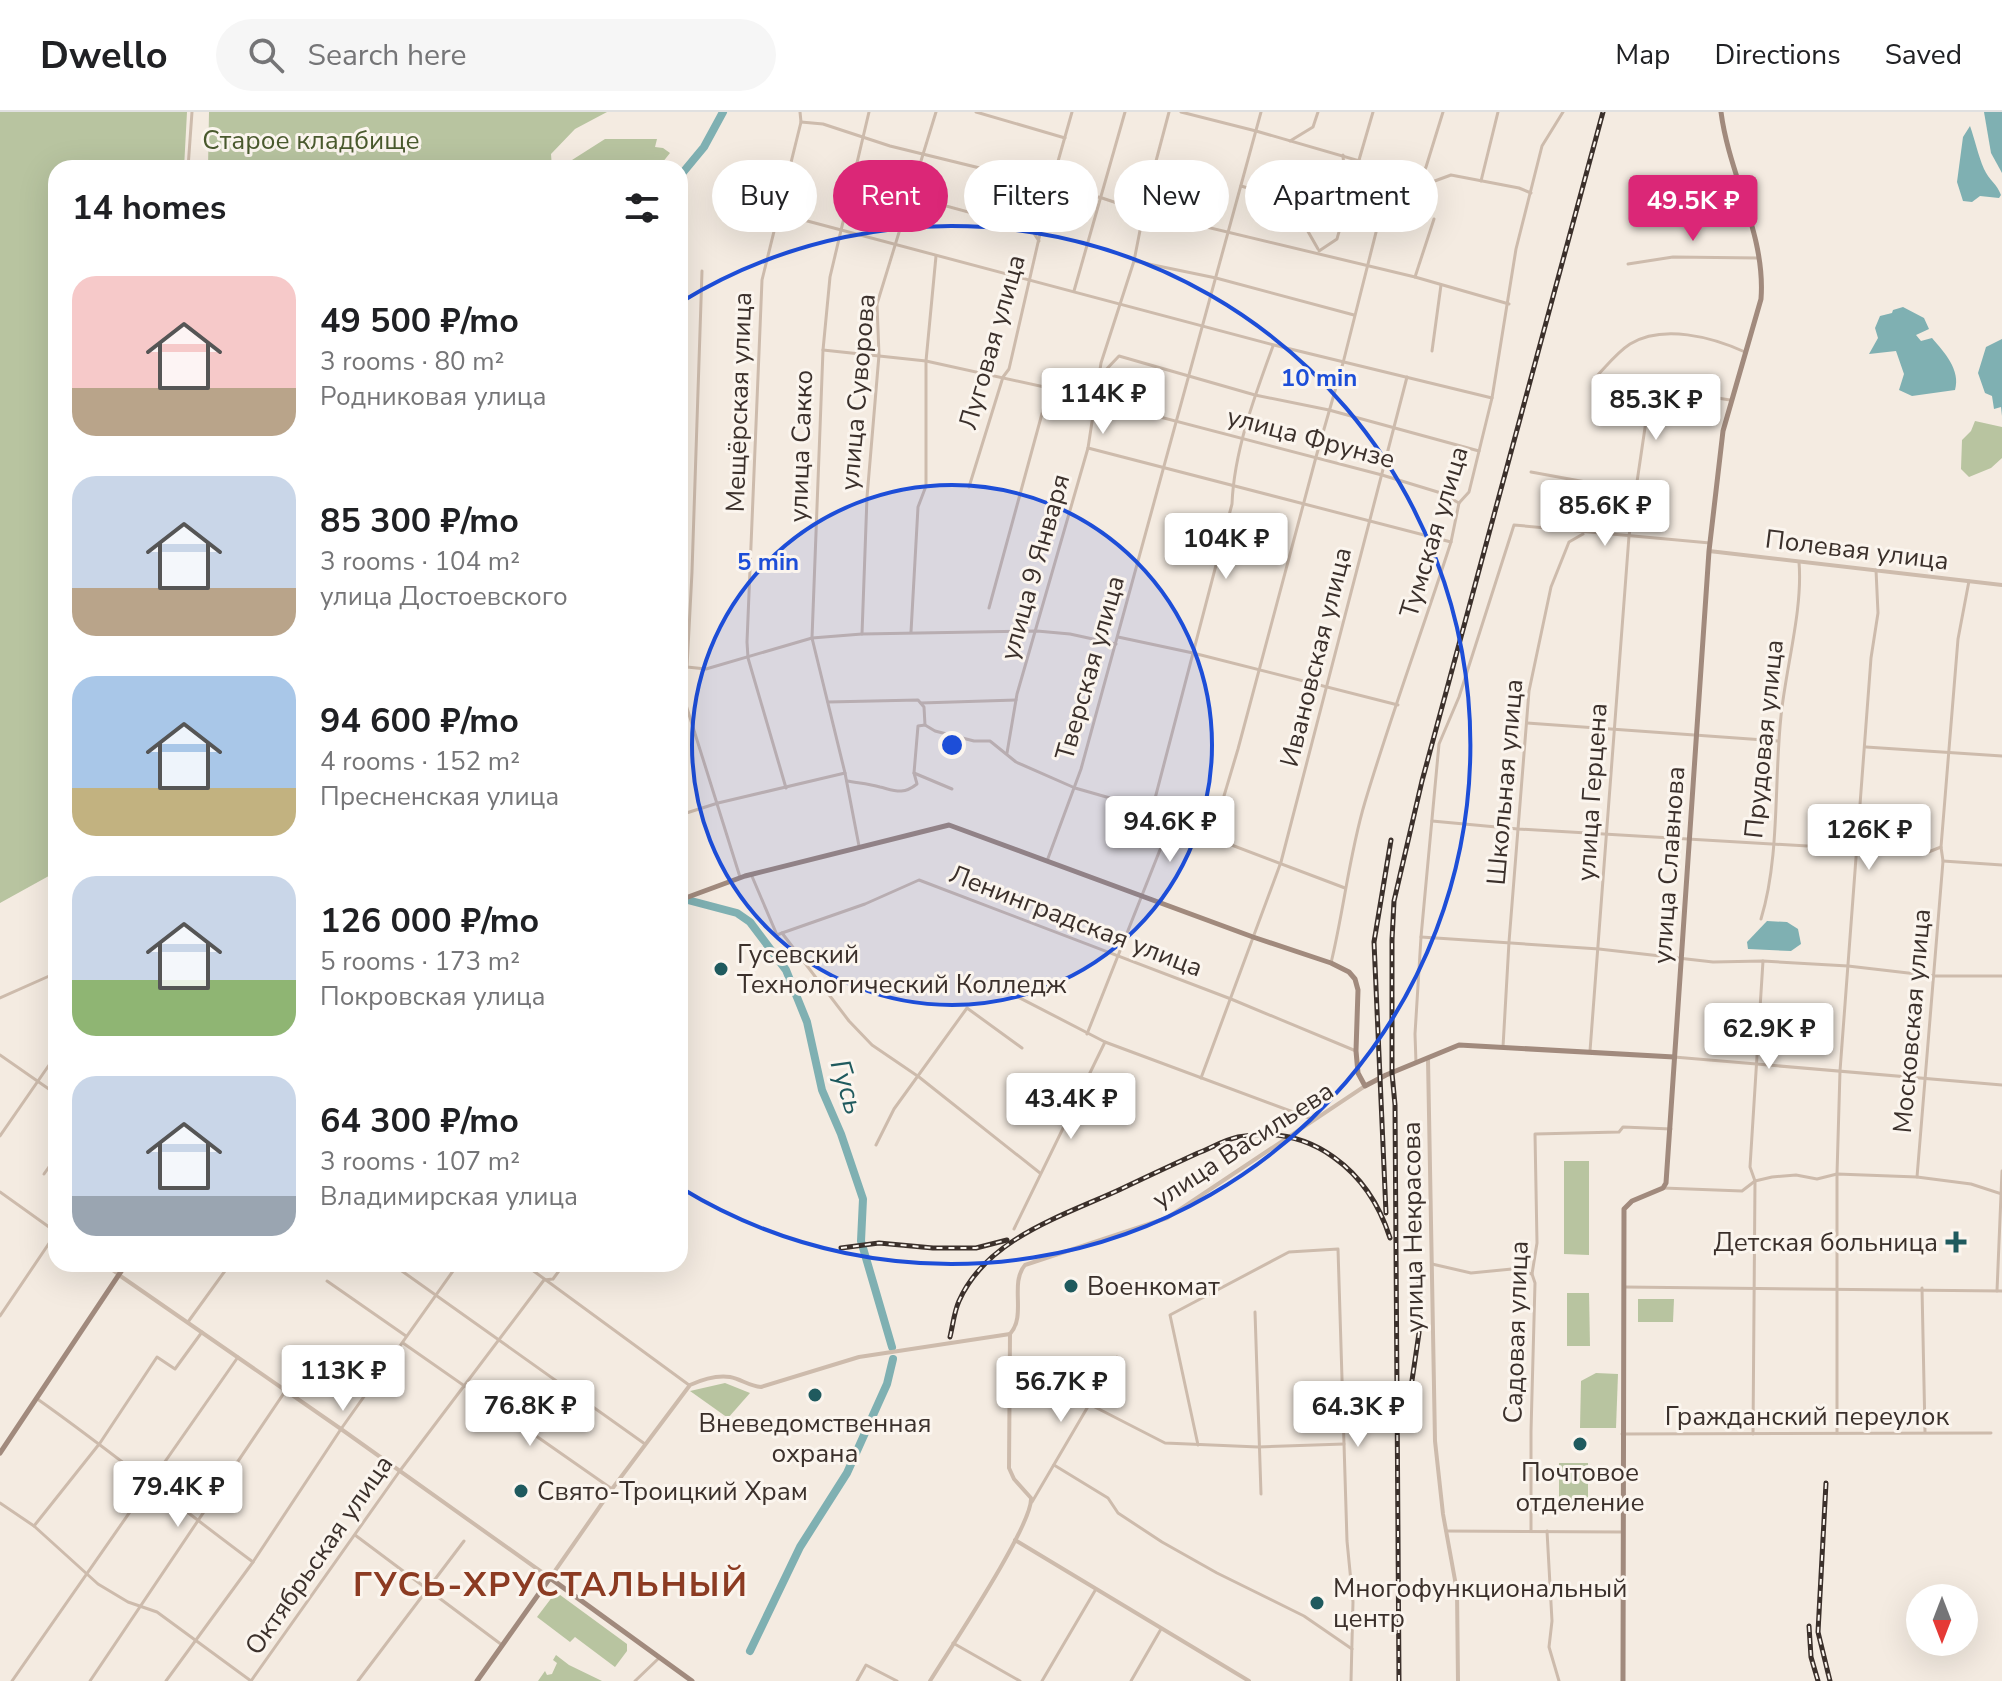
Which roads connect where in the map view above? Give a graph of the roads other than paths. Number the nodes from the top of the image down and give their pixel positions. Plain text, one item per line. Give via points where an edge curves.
1 (192, 112) edge
2 (800, 112) edge
3 (869, 112) edge
4 (936, 112) edge
5 (976, 112) edge
6 (1072, 112) edge
7 (1125, 112) edge
8 (1169, 112) edge
9 (1181, 112) edge
10 (1261, 112) edge
11 (1318, 112) edge
12 (1373, 112) edge
13 (1443, 112) edge
14 (1498, 112) edge
15 (1563, 112) edge
16 (1721, 112) edge
17 (1206, 115) edge
18 (801, 122) junction
19 (1256, 131) junction
20 (863, 136) junction
21 (1065, 138) junction
22 (1290, 141) junction
23 (926, 153) junction
24 (1343, 155) junction
25 (189, 160) edge
26 (793, 160) edge
27 (857, 160) edge
28 (924, 160) edge
29 (1059, 160) edge
30 (1157, 160) edge
31 (1343, 160) edge
32 (1359, 160) joint
33 (1428, 160) edge
34 (964, 163) edge
35 (1438, 180) edge
36 (1481, 181) junction
37 (1241, 186) junction
38 (1245, 187) edge
39 (1531, 193) junction
40 (1098, 197) edge
41 (1102, 198) junction
42 (1114, 202) edge
43 (948, 206) edge
44 (1229, 225) edge
45 (776, 232) edge
46 (839, 232) edge
47 (851, 232) edge
48 (901, 232) edge
49 (1041, 232) edge
50 (1140, 232) edge
51 (1227, 232) joint
52 (1308, 232) edge
53 (1339, 232) edge
54 (1376, 232) edge
55 (1430, 232) edge
56 (1039, 241) junction
57 (897, 244) junction
58 (1319, 251) junction
59 (936, 256) junction
60 (1322, 256) junction
61 (1759, 258) junction
62 (1134, 261) junction
63 (1628, 264) dead end
64 (1367, 266) junction
65 (702, 271) dead end
66 (1415, 277) junction
67 (1216, 278) junction
68 (1031, 280) junction
69 (1441, 285) junction
70 (1074, 291) junction
71 (1122, 303) junction
72 (1509, 304) junction
73 (1354, 315) junction
74 (1202, 326) junction
75 (1274, 345) junction
76 (823, 350) junction
77 (1432, 351) dead end
78 (1745, 352) junction
79 (879, 355) junction
80 (926, 361) junction
81 (1343, 363) junction
82 (1189, 375) junction
83 (1003, 377) junction
84 (1407, 377) junction
85 (1099, 379) junction
86 (1594, 379) dead end
87 (1049, 388) junction
88 (1255, 395) junction
89 (1492, 398) junction
90 (1096, 399) junction
91 (1731, 400) junction
92 (1329, 410) junction
93 (1176, 420) junction
94 (1394, 428) junction
95 (1244, 439) junction
96 (1088, 448) junction
97 (1479, 451) junction
98 (1316, 457) junction
99 (1164, 466) junction
100 (1531, 472) dead end
101 (1382, 475) junction
102 (1233, 485) junction
103 (969, 487) dead end
104 (1635, 491) junction
105 (1459, 503) junction
106 (1303, 504) junction
107 (1369, 521) junction
108 (1583, 533) junction
109 (1629, 536) junction
110 (1451, 542) junction
111 (1710, 543) junction
112 (1709, 551) junction
113 (1799, 562) junction
114 (1876, 570) junction
115 (1969, 581) junction
116 (2002, 585) edge
117 (989, 608) dead end
118 (1037, 631) junction
119 (911, 632) junction
120 (862, 634) junction
121 (1118, 637) junction
122 (812, 638) junction
123 (688, 641) edge
124 (1116, 644) junction
125 (1193, 653) junction
126 (748, 658) junction
127 (688, 667) edge
128 (1259, 671) junction
129 (1327, 686) junction
130 (1016, 700) junction
131 (828, 702) junction
132 (921, 703) junction
133 (1398, 705) junction
134 (688, 711) edge
135 (1527, 723) junction
136 (925, 725) junction
137 (1613, 728) junction
138 (1698, 736) junction
139 (1778, 741) junction
140 (1866, 747) junction
141 (1950, 752) junction
142 (1007, 753) junction
143 (2002, 756) edge
144 (845, 773) junction
145 (914, 773) junction
146 (847, 781) junction
147 (786, 788) junction
148 (1075, 788) junction
149 (952, 789) dead end
150 (718, 803) junction
151 (1152, 810) junction
152 (688, 812) edge
153 (1432, 821) junction
154 (1171, 822) junction
155 (1518, 829) junction
156 (1608, 835) junction
157 (1212, 836) junction
158 (1690, 840) junction
159 (1772, 844) junction
160 (860, 847) junction
161 (1941, 847) junction
162 (1857, 849) junction
163 (1047, 861) junction
164 (1943, 861) junction
165 (1281, 862) junction
166 (2002, 865) edge
167 (751, 874) junction
168 (740, 877) junction
169 (1345, 888) junction
170 (688, 896) edge
171 (1143, 897) junction
172 (1761, 919) dead end
173 (782, 933) junction
174 (1253, 937) junction
175 (1421, 937) junction
176 (1509, 942) junction
177 (1599, 949) junction
178 (1120, 955) junction
179 (1683, 958) junction
180 (1763, 961) junction
181 (1331, 963) junction
182 (1848, 966) junction
183 (1934, 976) junction
184 (2002, 976) edge
185 (48, 977) edge
186 (981, 990) dead end
187 (0, 998) edge
188 (1231, 999) junction
189 (1087, 1034) junction
190 (1105, 1042) junction
191 (1503, 1047) junction
192 (1022, 1048) dead end
193 (1356, 1051) junction
194 (1590, 1051) junction
195 (0, 1055) edge
196 (1674, 1057) junction
197 (1428, 1059) junction
198 (1416, 1063) junction
199 (48, 1066) edge
200 (1756, 1066) junction
201 (1840, 1071) junction
202 (919, 1077) junction
203 (1201, 1078) junction
204 (1926, 1078) junction
205 (37, 1081) junction
206 (2002, 1085) edge
207 (1365, 1086) junction
208 (48, 1089) edge
209 (1316, 1121) junction
210 (1671, 1129) junction
211 (0, 1136) edge
212 (876, 1145) dead end
213 (48, 1168) edge
214 (2002, 1171) edge
215 (1040, 1173) junction
216 (44, 1174) dead end
217 (1837, 1174) junction
218 (1917, 1177) junction
219 (1755, 1181) junction
220 (1664, 1186) junction
221 (0, 1192) edge
222 (2001, 1194) edge
223 (48, 1226) edge
224 (1014, 1229) dead end
225 (48, 1244) edge
226 (1432, 1264) junction
227 (115, 1272) edge
228 (121, 1272) edge
229 (224, 1272) edge
230 (403, 1272) edge
231 (452, 1272) edge
232 (534, 1272) edge
233 (558, 1272) edge
234 (1532, 1274) junction
235 (119, 1275) junction
236 (544, 1280) junction
237 (327, 1281) dead end
238 (1752, 1286) junction
239 (1624, 1287) junction
240 (1838, 1288) junction
241 (1922, 1288) junction
242 (2000, 1291) edge
243 (435, 1295) junction
244 (1255, 1312) dead end
245 (0, 1316) edge
246 (188, 1322) junction
247 (202, 1332) junction
248 (1010, 1334) junction
249 (406, 1336) junction
250 (498, 1338) junction
251 (403, 1343) junction
252 (238, 1357) junction
253 (1117, 1357) dead end
254 (464, 1385) junction
255 (690, 1385) junction
256 (286, 1390) junction
257 (36, 1398) junction
258 (1089, 1404) junction
259 (341, 1429) junction
260 (1837, 1433) junction
261 (1925, 1433) junction
262 (1991, 1433) dead end
263 (1622, 1434) junction
264 (1753, 1434) junction
265 (100, 1443) junction
266 (645, 1444) junction
267 (1344, 1444) junction
268 (1198, 1445) junction
269 (1258, 1447) junction
270 (0, 1453) edge
271 (1054, 1465) junction
272 (399, 1472) junction
273 (149, 1485) junction
274 (612, 1489) junction
275 (1261, 1494) dead end
276 (0, 1503) edge
277 (1032, 1503) junction
278 (199, 1522) junction
279 (34, 1526) junction
280 (1446, 1531) junction
281 (1531, 1531) junction
282 (1547, 1531) junction
283 (1622, 1532) junction
284 (355, 1535) junction
285 (1015, 1540) junction
286 (464, 1541) dead end
287 (253, 1562) junction
288 (86, 1575) junction
289 (550, 1578) junction
290 (1096, 1589) junction
291 (428, 1590) junction
292 (139, 1606) junction
293 (1161, 1629) junction
294 (195, 1640) junction
295 (953, 1643) junction
296 (502, 1645) junction
297 (1352, 1649) junction
298 (660, 1657) junction
299 (12, 1681) edge
300 (90, 1681) edge
301 (166, 1681) edge
302 (251, 1681) edge
303 (358, 1681) edge
304 (477, 1681) edge
305 (635, 1681) edge
306 (692, 1681) edge
307 (857, 1681) edge
308 (897, 1681) edge
309 (930, 1681) edge
310 (1020, 1681) edge
311 (1042, 1681) edge
312 (1131, 1681) edge
313 (1249, 1681) edge
314 (1351, 1681) edge
315 (1458, 1681) edge
316 (1559, 1681) edge
317 (1623, 1681) edge

1 - 25 street
2 - 18 street, Мещёрская улица
3 - 20 street, улица Сакко
4 - 23 street, улица Суворова
5 - 21 street
6 - 21 street, Луговая улица
7 - 41 street
8 - 30 street, улица 9 Января
9 - 17 street
10 - 19 street, Тверская улица
11 - 22 street via 1313,127
12 - 32 street
13 - 33 street
14 - 36 street
15 - 39 street, Тумская улица via 1542,146
16 - 61 main road, улица Славнова
17 - 19 street
18 - 20 street
18 - 26 street, Мещёрская улица
19 - 22 street
19 - 37 street, Тверская улица
20 - 23 street
20 - 27 street, улица Сакко
21 - 29 street, Луговая улица
22 - 24 street
23 - 28 street, улица Суворова
23 - 34 street
24 - 31 street
24 - 32 street
35 - 36 street via 1451,175
36 - 39 street
37 - 38 street
37 - 44 street, Тверская улица
39 - 72 street, Тумская улица
40 - 41 street
41 - 42 street
41 - 70 street
43 - 56 street via 1031,229
45 - 126 street, Мещёрская улица via 762,280
46 - 76 street, улица Сакко
47 - 57 street
48 - 57 street, улица Суворова
49 - 56 street, Луговая улица
50 - 62 street, улица 9 Января
51 - 60 street
51 - 67 street, Тверская улица
52 - 58 street
53 - 58 street
54 - 64 street
55 - 66 street
56 - 68 street, Луговая улица
57 - 59 street
57 - 79 street, улица Суворова via 877,304
58 - 60 street
59 - 68 street
59 - 80 street, Луговая улица
60 - 64 street
61 - 63 street via 1673,257
61 - 78 main road, улица Славнова via 1761,299
62 - 67 street
62 - 71 street, улица 9 Января
64 - 66 street
64 - 73 street
65 - 123 street
66 - 69 street
67 - 73 street
67 - 74 street, Тверская улица
68 - 70 street
68 - 83 street, Луговая улица
69 - 72 street
69 - 77 street
70 - 71 street
71 - 74 street
71 - 85 street, улица 9 Января
72 - 89 street, Тумская улица
73 - 81 street
74 - 75 street
74 - 82 street, Тверская улица
75 - 81 street
75 - 88 street
76 - 79 street, улица Фрунзе
76 - 122 street, улица Сакко
78 - 86 street via 1698,336 1654,336 1626,347
78 - 91 main road, улица Славнова
79 - 80 street, улица Фрунзе
79 - 120 street, улица Суворова
80 - 83 street, улица Фрунзе
80 - 119 street, Луговая улица via 926,486 918,507
81 - 84 street
81 - 92 street
82 - 85 street via 1119,356
82 - 88 street
82 - 93 street, Тверская улица
83 - 87 street, улица Фрунзе
83 - 103 street, Луговая улица
84 - 89 street
84 - 94 street, Ивановская улица
85 - 90 street, улица 9 Января
87 - 90 street, улица Фрунзе
87 - 117 street
88 - 92 street
88 - 95 street
89 - 97 street, Тумская улица
90 - 93 street, улица Фрунзе
90 - 96 street, улица 9 Января
91 - 104 street, улица Герцена via 1674,391 1649,409
91 - 111 main road, улица Славнова via 1721,438
92 - 94 street
92 - 98 street
93 - 95 street, улица Фрунзе
93 - 99 street, Тверская улица
94 - 97 street
94 - 101 street, Ивановская улица
95 - 98 street, улица Фрунзе
95 - 102 street
96 - 99 street
96 - 118 street, улица 9 Января
97 - 105 street, Тумская улица via 1469,492
98 - 101 street, улица Фрунзе
98 - 106 street
99 - 102 street
99 - 121 street, Тверская улица
100 - 104 street
101 - 105 street, улица Фрунзе
101 - 107 street, Ивановская улица
102 - 106 street
102 - 125 street
104 - 109 street, улица Герцена
105 - 110 street, Тумская улица
106 - 107 street
106 - 128 street
107 - 110 street
107 - 129 street, Ивановская улица
108 - 109 street
108 - 135 street, Школьная улица via 1569,542 1551,587
108 - 153 street via 1514,525 1439,744
109 - 111 street
109 - 137 street, улица Герцена
110 - 133 street, Тумская улица
111 - 112 main road, улица Славнова
112 - 113 street, Полевая улица
112 - 138 main road, улица Славнова
113 - 114 street, Полевая улица
113 - 139 street, Прудовая улица
114 - 115 street, Полевая улица
114 - 140 street via 1878,613
115 - 116 street, Полевая улица
115 - 141 street, Московская улица via 1958,639
118 - 119 street
118 - 124 street
118 - 130 street, улица 9 Января
119 - 120 street
120 - 122 street
121 - 124 street, Тверская улица
121 - 125 street
122 - 126 street
122 - 131 street, улица Сакко
124 - 148 street, Тверская улица
125 - 128 street
125 - 151 street
126 - 127 street via 706,669
126 - 147 street, Мещёрская улица
128 - 129 street
128 - 157 street
129 - 133 street
129 - 165 street, Ивановская улица
130 - 132 street
130 - 142 street, улица 9 Января
131 - 132 street
131 - 144 street, улица Сакко
132 - 136 street
133 - 169 street, Тумская улица via 1364,805
134 - 150 street
135 - 137 street
135 - 155 street, Школьная улица
136 - 142 street via 990,741
136 - 145 street via 918,726
137 - 138 street
137 - 156 street, улица Герцена
138 - 139 street
138 - 158 main road, улица Славнова
139 - 159 street, Прудовая улица
140 - 141 street
140 - 162 street
141 - 143 street
141 - 161 street, Московская улица
142 - 148 street
144 - 146 street, улица Сакко
144 - 147 street
145 - 146 street via 917,784 896,793
145 - 149 street
146 - 160 street, улица Сакко
147 - 150 street
148 - 151 street
148 - 163 street, Тверская улица
150 - 152 street
150 - 168 street
151 - 154 street
153 - 155 street
153 - 175 street
154 - 157 street
154 - 171 street
155 - 156 street
155 - 176 street, Школьная улица
156 - 158 street
156 - 177 street, улица Герцена
157 - 165 street
158 - 159 street
158 - 179 main road, улица Славнова
159 - 162 street
159 - 172 street, Прудовая улица
160 - 163 main road via 949,825
160 - 167 main road
161 - 162 street via 1926,853
161 - 164 street, Московская улица
162 - 182 street
163 - 171 main road
164 - 166 street
164 - 183 street, Московская улица
165 - 169 street
165 - 174 street, Ивановская улица
167 - 168 main road
167 - 173 street via 777,935
168 - 170 main road
169 - 181 street, Тумская улица
171 - 174 main road
171 - 178 street
173 - 178 street, Ленинградская улица via 919,880
173 - 202 street via 849,1021 872,1045
174 - 181 main road
174 - 188 street, Ивановская улица
175 - 176 street
175 - 198 street
176 - 177 street
176 - 191 street, Школьная улица
177 - 179 street
177 - 194 street, улица Герцена
178 - 188 street, Ленинградская улица
178 - 189 street
179 - 180 street
179 - 196 main road, улица Славнова
180 - 182 street
180 - 200 street
181 - 193 main road via 1355,979
182 - 183 street
182 - 201 street
183 - 184 street
183 - 204 street, Московская улица
185 - 187 street
186 - 189 street via 991,983
188 - 193 street, Ленинградская улица
188 - 203 street, Ивановская улица
189 - 190 street
190 - 203 street
190 - 215 street
191 - 194 main road
191 - 197 main road via 1459,1045
192 - 202 street via 967,1008
193 - 207 main road
194 - 196 main road
195 - 205 street
196 - 200 street
196 - 210 main road, улица Славнова
197 - 198 main road
197 - 226 street, улица Некрасова
198 - 207 main road
199 - 205 street
200 - 201 street
200 - 219 street via 1750,1167
201 - 204 street
201 - 217 street
202 - 212 street via 894,1109
202 - 215 street
203 - 209 street
204 - 206 street
204 - 218 street, Московская улица
205 - 208 street
205 - 211 street
207 - 209 street, улица Васильева
209 - 248 street, улица Васильева via 1167,1218 1025,1265
210 - 220 main road, улица Славнова
210 - 234 street, Садовая улица via 1535,1134 1537,1243
213 - 216 street
214 - 222 street
215 - 224 street
217 - 218 street
217 - 219 street
217 - 240 street
218 - 222 street
219 - 220 street via 1742,1191
219 - 238 street
220 - 239 main road via 1624,1209
221 - 223 street
222 - 242 street
225 - 245 street
226 - 234 street via 1471,1273 1512,1269
226 - 280 street, улица Некрасова via 1435,1441
227 - 235 street
228 - 235 main road
229 - 246 street
230 - 243 street
231 - 243 street
232 - 236 street
233 - 236 street, Октябрьская улица
234 - 281 street, Садовая улица
235 - 246 street
235 - 257 main road
236 - 250 street, Октябрьская улица
236 - 255 street
237 - 249 street
238 - 239 street
238 - 240 street
238 - 264 street
239 - 263 main road
240 - 241 street
240 - 260 street
241 - 242 street
241 - 261 street
243 - 249 street
243 - 250 street
244 - 269 street
246 - 247 street
247 - 252 street
247 - 265 street via 175,1369 157,1357
248 - 255 street via 859,1357 761,1387 730,1377
248 - 277 street via 1009,1468
249 - 251 street
250 - 254 street, Октябрьская улица
250 - 266 street
251 - 254 street
251 - 259 street
252 - 256 street
252 - 273 street
253 - 258 street
254 - 272 street, Октябрьская улица
254 - 274 street
255 - 266 street
256 - 259 street
256 - 278 street
257 - 265 street
257 - 270 main road
258 - 268 street via 1165,1443
258 - 271 street
259 - 272 street
259 - 287 street
260 - 261 street, Гражданский переулок
260 - 264 street, Гражданский переулок
261 - 262 street, Гражданский переулок
263 - 264 street, Гражданский переулок
263 - 283 main road
265 - 273 street
265 - 279 street
266 - 274 street
267 - 268 street via 1338,1249 1289,1252 1170,1315
267 - 269 street
267 - 297 street
268 - 269 street
269 - 275 street
271 - 277 street
271 - 297 street via 1108,1498 1118,1513 1162,1542 1304,1616
272 - 284 street, Октябрьская улица
272 - 289 street
273 - 278 street
273 - 288 street
274 - 289 street
276 - 279 street
277 - 285 street
278 - 287 street
278 - 292 street
279 - 288 street
280 - 281 street
280 - 315 street, улица Некрасова via 1457,1591
281 - 282 street
282 - 283 street
282 - 316 street via 1549,1647
283 - 317 main road
284 - 291 street
284 - 302 street, Октябрьская улица
285 - 290 street
285 - 295 street
286 - 291 street
287 - 294 street
288 - 292 street
288 - 299 street
289 - 296 main road
289 - 298 main road
290 - 293 street
290 - 311 street
291 - 296 street
291 - 303 street
292 - 294 street via 157,1612
292 - 300 street
293 - 312 street
293 - 313 street
294 - 301 street
294 - 302 street
295 - 309 street
295 - 310 street
296 - 304 main road
297 - 314 street
298 - 305 street
298 - 306 main road
307 - 308 street via 866,1665

